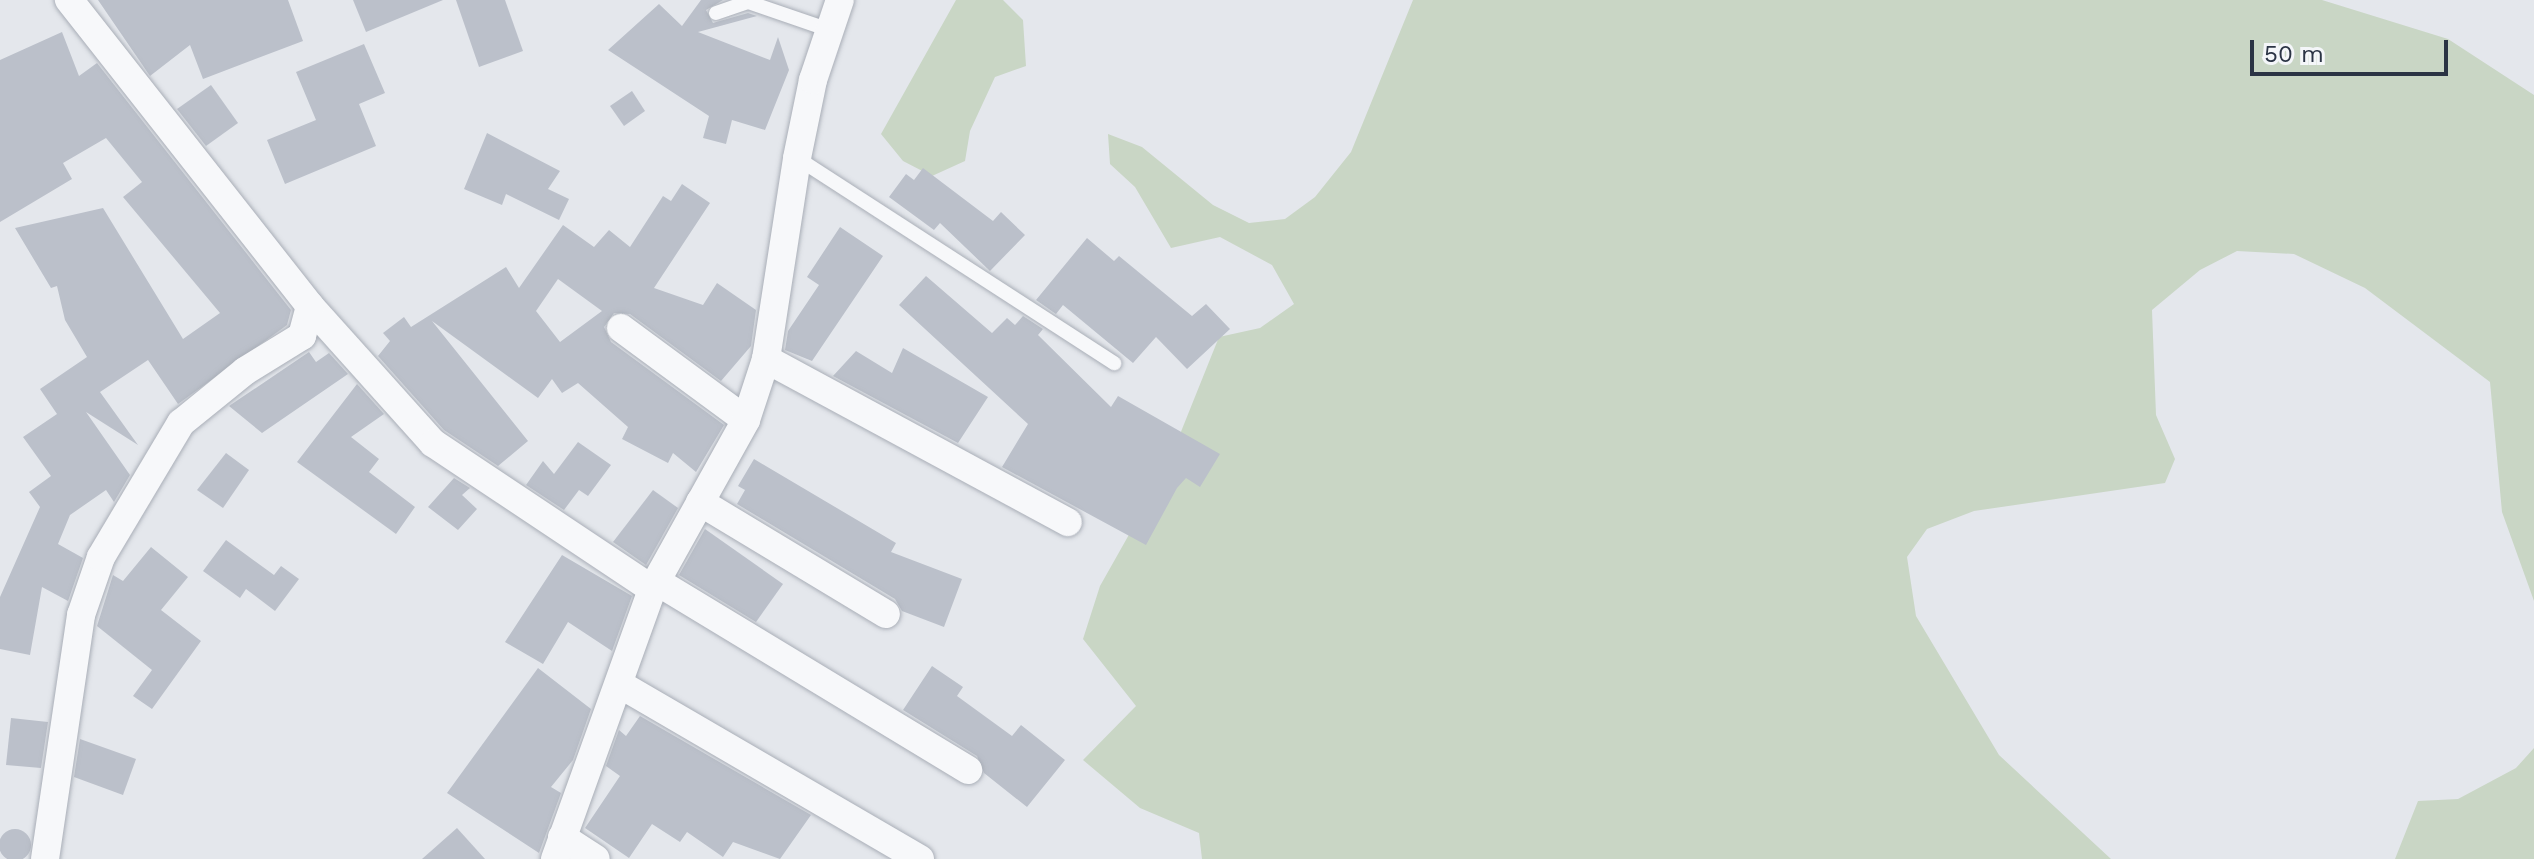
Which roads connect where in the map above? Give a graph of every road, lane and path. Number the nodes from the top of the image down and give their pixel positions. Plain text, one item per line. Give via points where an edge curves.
1 (69, 0) edge
2 (840, 0) edge
3 (716, 13) dead end
4 (832, 31) junction
5 (797, 158) junction
6 (310, 306) junction
7 (621, 328) dead end
8 (766, 359) junction
9 (1114, 363) dead end
10 (746, 420) junction
11 (700, 502) junction
12 (1068, 522) dead end
13 (654, 585) junction
14 (886, 614) dead end
15 (621, 685) junction
16 (968, 770) dead end
17 (559, 848) edge
18 (45, 859) edge
19 (596, 859) edge
20 (920, 859) edge

1 - 6 street
2 - 4 street
3 - 4 lane via 748,2
4 - 5 street via 813,80
5 - 8 street
5 - 9 lane
6 - 13 street via 433,443
6 - 18 street via 302,336 181,423 101,557 81,615
7 - 10 street
8 - 10 street
8 - 12 street
10 - 11 street
11 - 13 street
11 - 14 street
13 - 15 street
13 - 16 street
15 - 17 street
15 - 20 street
17 - 19 street

